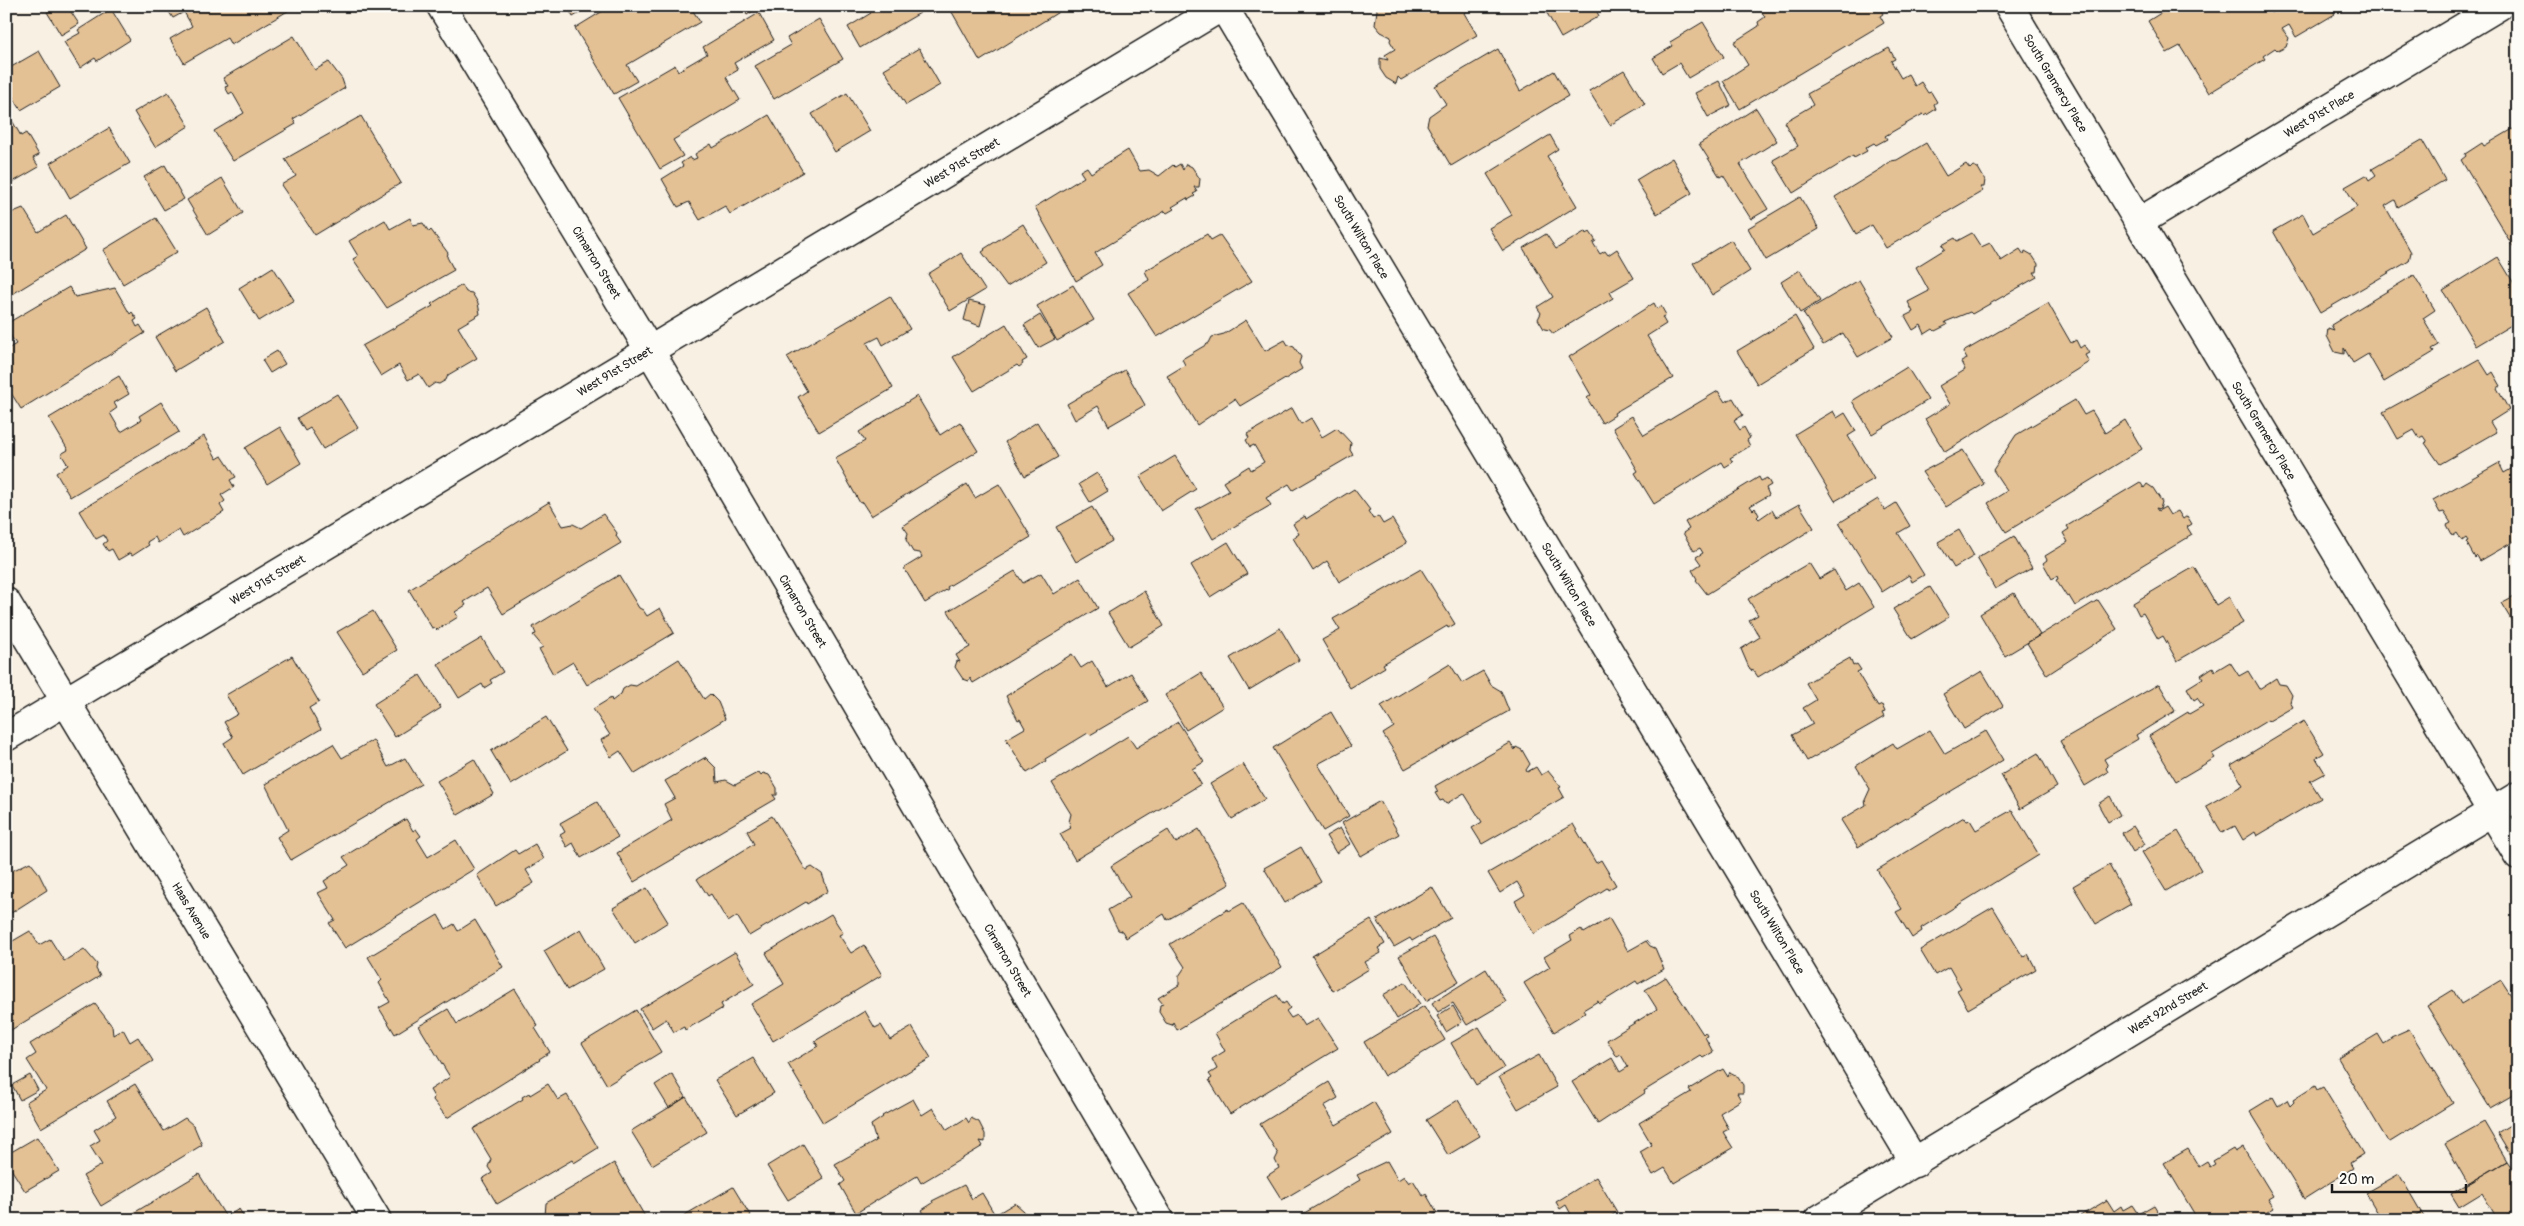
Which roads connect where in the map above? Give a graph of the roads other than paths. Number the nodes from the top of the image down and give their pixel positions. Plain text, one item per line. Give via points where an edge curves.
1 (441, 6) edge
2 (1223, 6) edge
3 (2010, 6) edge
4 (2499, 6) edge
5 (2139, 222) junction
6 (650, 350) junction
7 (6, 602) edge
8 (66, 701) junction
9 (6, 737) edge
10 (2518, 796) edge
11 (2492, 812) junction
12 (2518, 855) edge
13 (1915, 1163) junction
14 (377, 1220) edge
15 (1160, 1220) edge
16 (1818, 1220) edge

1 - 6 street, Cimarron Street
2 - 6 street, West 91st Street
2 - 13 street, South Wilton Place
3 - 5 street, South Gramercy Place
4 - 5 street, West 91st Place
5 - 11 street, South Gramercy Place
6 - 8 street, West 91st Street
6 - 15 street, Cimarron Street
7 - 8 street, Haas Avenue
8 - 9 street, West 91st Street
8 - 14 street, Haas Avenue
10 - 11 street, West 92nd Street
11 - 12 street, South Gramercy Place
11 - 13 street, West 92nd Street
13 - 16 street, West 92nd Street

